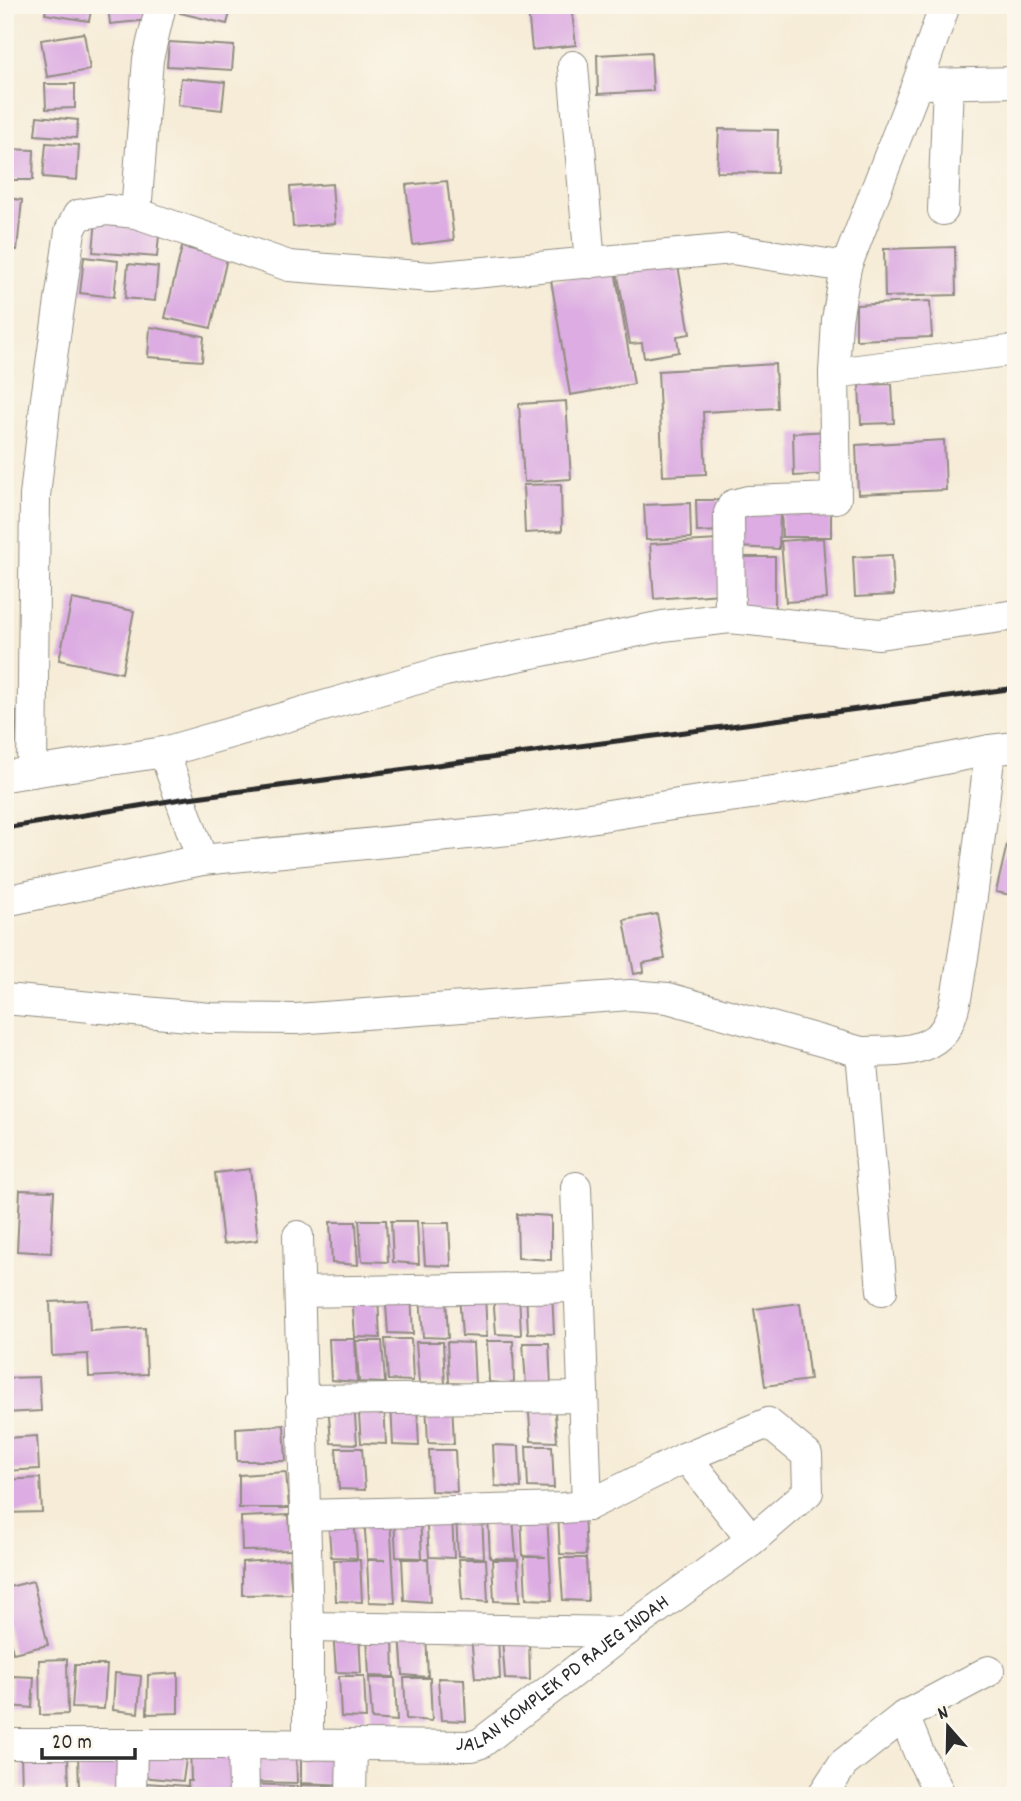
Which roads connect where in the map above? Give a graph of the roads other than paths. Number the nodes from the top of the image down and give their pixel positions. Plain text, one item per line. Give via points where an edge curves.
1 (161, 5) edge
2 (945, 5) edge
3 (573, 66) dead end
4 (1016, 82) edge
5 (917, 84) junction
6 (948, 84) junction
7 (943, 209) dead end
8 (136, 213) junction
9 (590, 263) junction
10 (846, 267) junction
11 (1016, 350) edge
12 (834, 373) junction
13 (1016, 615) edge
14 (730, 618) junction
15 (1003, 748) edge
16 (164, 752) junction
17 (19, 774) edge
18 (202, 860) junction
19 (5, 901) edge
20 (5, 999) edge
21 (860, 1052) junction
22 (576, 1187) dead end
23 (298, 1236) dead end
24 (578, 1287) junction
25 (882, 1290) dead end
26 (300, 1292) junction
27 (583, 1397) junction
28 (301, 1400) junction
29 (686, 1457) junction
30 (587, 1506) junction
31 (305, 1515) junction
32 (752, 1539) junction
33 (307, 1627) junction
34 (625, 1632) junction
35 (989, 1671) dead end
36 (904, 1716) junction
37 (5, 1744) edge
38 (132, 1744) junction
39 (243, 1744) junction
40 (308, 1745) junction
41 (352, 1746) junction
42 (131, 1796) edge
43 (244, 1796) edge
44 (351, 1796) edge
45 (822, 1796) edge
46 (941, 1796) edge

1 - 8 street via 148,59
2 - 5 street
3 - 9 street
4 - 6 street
5 - 6 street
5 - 10 street
6 - 7 street
8 - 9 street via 289,265 431,276
8 - 17 street via 107,210 78,215 70,231 35,496
9 - 10 street via 732,249
10 - 12 street
11 - 12 street
12 - 14 street via 836,498 733,505 729,513
13 - 14 street via 879,634
14 - 16 street via 663,626 445,671
15 - 18 street via 802,787 519,829
15 - 21 street via 953,1010 944,1032 928,1045 907,1051
16 - 17 street
16 - 18 street
18 - 19 street
20 - 21 street via 210,1018 296,1020 630,995 668,998
21 - 25 street
22 - 24 street
23 - 26 street
24 - 26 street
24 - 27 street
26 - 28 street
27 - 28 street
27 - 30 street
28 - 31 street
29 - 30 street, JALAN KOMPLEK PD RAJEG INDAH
29 - 32 street
29 - 32 street, JALAN KOMPLEK PD RAJEG INDAH via 768,1423 807,1455 808,1492
30 - 31 street
31 - 33 street
32 - 34 street, JALAN KOMPLEK PD RAJEG INDAH
33 - 34 street
33 - 40 street
34 - 41 street, JALAN KOMPLEK PD RAJEG INDAH via 472,1746
35 - 36 street
36 - 45 street via 843,1764
36 - 46 street
37 - 38 street, JALAN KOMPLEK PD RAJEG INDAH
38 - 39 street, JALAN KOMPLEK PD RAJEG INDAH
38 - 42 street
39 - 40 street, JALAN KOMPLEK PD RAJEG INDAH
39 - 43 street
40 - 41 street, JALAN KOMPLEK PD RAJEG INDAH
41 - 44 street

